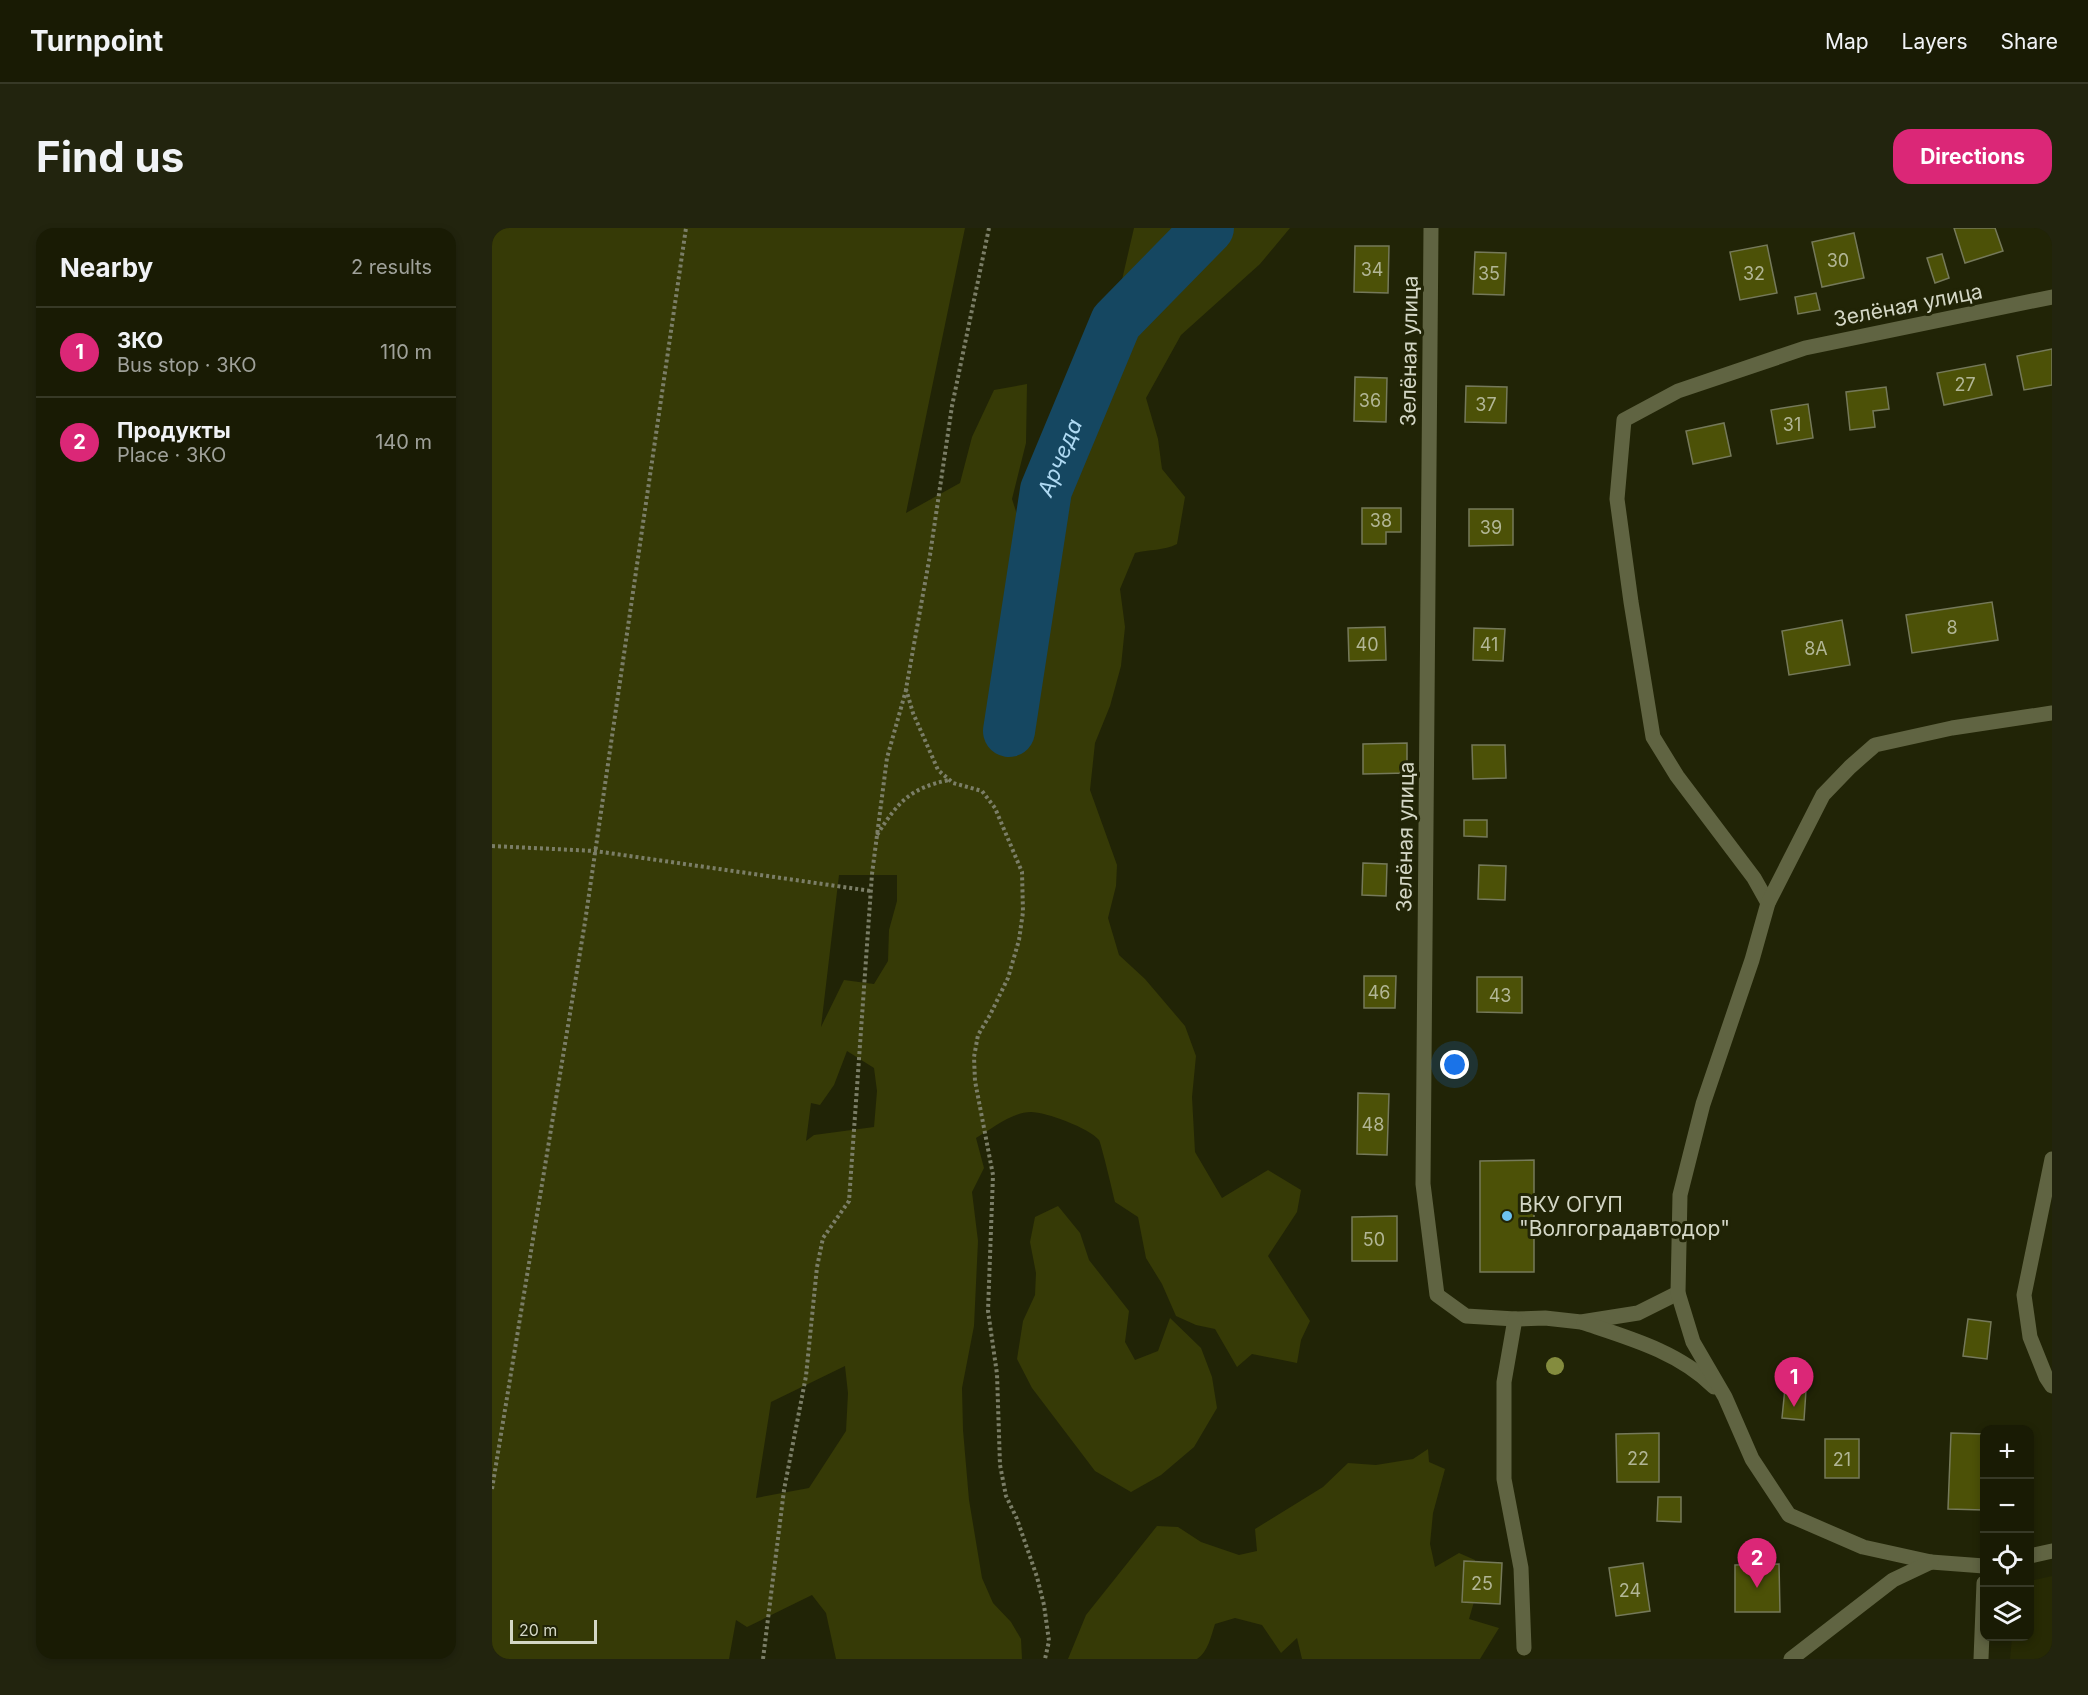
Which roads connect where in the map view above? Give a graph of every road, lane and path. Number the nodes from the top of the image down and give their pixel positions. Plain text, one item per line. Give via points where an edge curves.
1 (686, 228) edge
2 (988, 228) edge
3 (1431, 228) edge
4 (2052, 297) edge
5 (906, 689) junction
6 (2052, 713) edge
7 (949, 780) junction
8 (877, 836) junction
9 (492, 846) edge
10 (595, 851) junction
11 (871, 891) junction
12 (1768, 903) junction
13 (2052, 1159) edge
14 (1678, 1293) junction
15 (1515, 1319) junction
16 (1581, 1322) junction
17 (2052, 1386) edge
18 (1725, 1397) junction
19 (492, 1489) edge
20 (2052, 1551) edge
21 (2034, 1555) edge
22 (1931, 1562) junction
23 (1980, 1566) edge
24 (1984, 1587) edge
25 (1524, 1648) dead end
26 (763, 1659) edge
27 (1045, 1659) edge
28 (1791, 1659) edge
29 (1981, 1659) edge

1 - 10 path
2 - 5 path via 952,406
3 - 15 street, Зелёная улица via 1423,1184 1437,1295 1466,1316
4 - 12 street, Зелёная улица via 1804,348 1678,391 1624,420 1617,499 1653,736
5 - 7 path via 938,770
5 - 8 path via 887,758
6 - 12 street via 1875,745 1823,795
7 - 8 path via 927,784 911,794 898,805
7 - 27 path via 982,791 995,808 1022,872 1019,940 1008,978 978,1035 974,1057 993,1176 988,1311 997,1374 1000,1465 1006,1496 1044,1605 1049,1641
8 - 11 path
9 - 10 path
10 - 11 path
10 - 19 path
11 - 26 path via 849,1201 824,1238 817,1267 806,1377 784,1490
12 - 14 street via 1703,1104 1680,1195
13 - 17 street via 2024,1295 2030,1337
14 - 16 street, Зелёная улица via 1638,1313
14 - 18 street via 1693,1342
15 - 16 street, Зелёная улица
15 - 25 street via 1504,1382 1504,1479 1521,1568
16 - 18 street, Зелёная улица via 1645,1343 1702,1375
18 - 22 street via 1752,1459 1789,1515 1863,1547
20 - 21 street
22 - 23 street
22 - 28 street via 1893,1580
24 - 29 street

